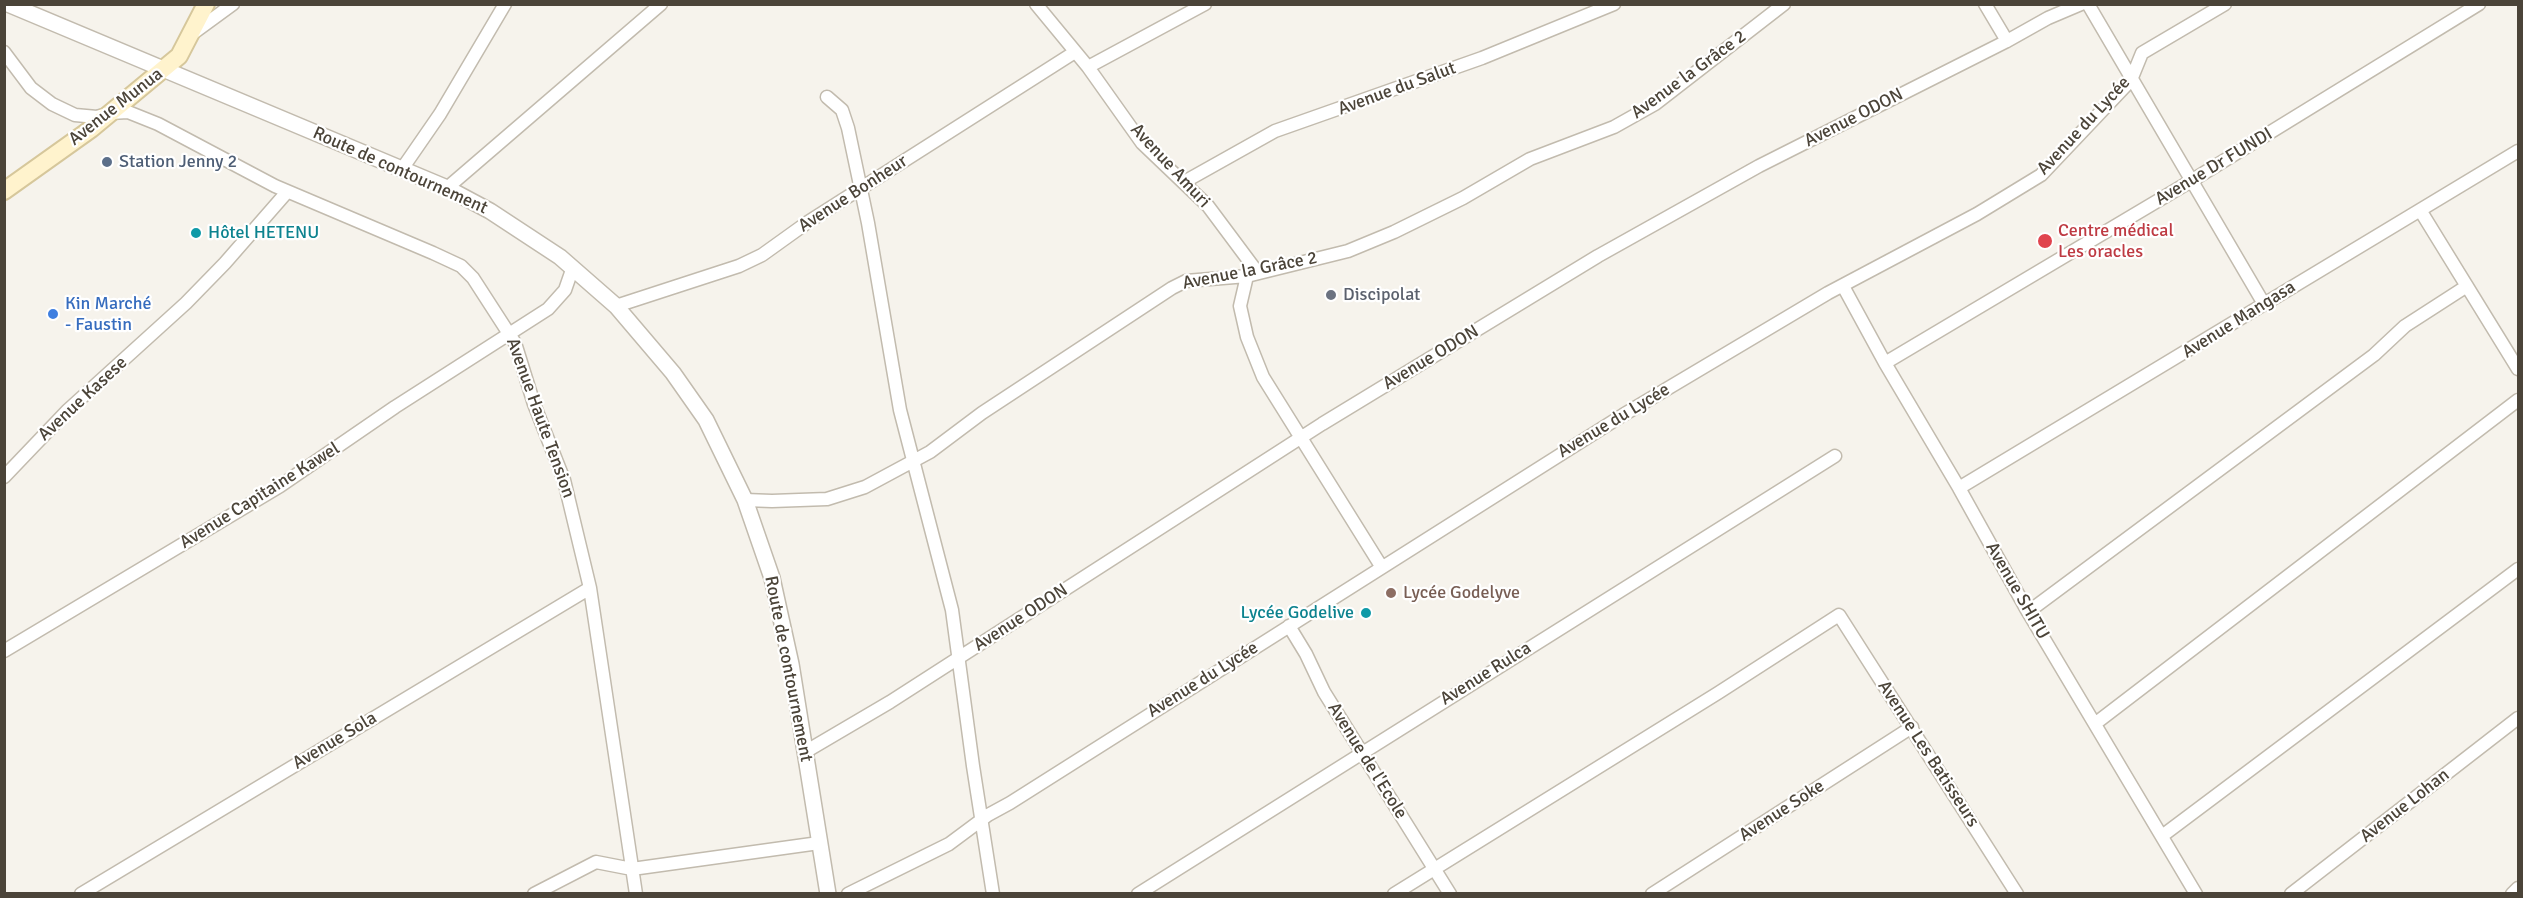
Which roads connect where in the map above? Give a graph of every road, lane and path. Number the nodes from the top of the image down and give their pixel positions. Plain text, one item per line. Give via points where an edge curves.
1 (8, 4) edge
2 (206, 4) edge
3 (233, 4) edge
4 (505, 4) edge
5 (661, 4) edge
6 (1036, 4) edge
7 (1205, 4) edge
8 (1614, 4) edge
9 (1784, 4) edge
10 (1985, 4) edge
11 (2081, 4) edge
12 (2088, 4) edge
13 (2225, 4) edge
14 (2479, 4) edge
15 (192, 35) junction
16 (2007, 41) junction
17 (4, 52) edge
18 (1075, 52) junction
19 (1088, 67) junction
20 (164, 70) junction
21 (2131, 80) junction
22 (827, 97) dead end
23 (110, 113) junction
24 (2518, 151) edge
25 (402, 170) junction
26 (2191, 181) junction
27 (1184, 182) junction
28 (447, 188) junction
29 (861, 188) junction
30 (4, 191) edge
31 (286, 192) junction
32 (2420, 210) junction
33 (573, 267) junction
34 (1252, 274) junction
35 (1843, 285) junction
36 (2467, 286) junction
37 (2264, 304) junction
38 (616, 306) junction
39 (510, 332) junction
40 (1885, 363) junction
41 (2518, 369) edge
42 (2518, 400) edge
43 (1301, 438) junction
44 (1834, 456) dead end
45 (912, 461) junction
46 (4, 477) edge
47 (1959, 488) junction
48 (745, 500) junction
49 (1380, 566) junction
50 (2518, 569) edge
51 (590, 588) junction
52 (2028, 612) junction
53 (1289, 626) junction
54 (4, 651) edge
55 (958, 658) junction
56 (2518, 718) edge
57 (2096, 723) junction
58 (1912, 728) junction
59 (805, 752) junction
60 (1362, 753) junction
61 (981, 820) junction
62 (2162, 836) junction
63 (819, 843) junction
64 (1435, 868) junction
65 (632, 869) junction
66 (2518, 888) edge
67 (81, 894) edge
68 (534, 894) edge
69 (636, 894) edge
70 (828, 894) edge
71 (848, 894) edge
72 (993, 894) edge
73 (1138, 894) edge
74 (1394, 894) edge
75 (1450, 894) edge
76 (1652, 894) edge
77 (2017, 894) edge
78 (2196, 894) edge
79 (2290, 894) edge
80 (2512, 894) edge

1 - 20 street, Route de contournement
2 - 15 main road, Avenue Munua
3 - 15 street
4 - 25 street
5 - 28 street
6 - 18 street, Avenue Amuri
7 - 19 street
8 - 27 street, Avenue du Salut via 1472,62 1275,131
9 - 34 street, Avenue la Grâce 2 via 1655,104 1614,127 1530,159 1464,198 1348,250
10 - 16 street
11 - 16 street, Avenue ODON
12 - 21 street
13 - 21 street, Avenue du Lycée via 2142,53
14 - 26 street, Avenue Dr FUNDI
15 - 20 main road, Avenue Munua
16 - 43 street, Avenue ODON via 1759,166 1598,256
17 - 23 street, Avenue Haute Tension via 31,88 52,104 75,115 97,117
18 - 19 street, Avenue Amuri
18 - 29 street, Avenue Bonheur
19 - 27 street, Avenue Amuri via 1142,143
20 - 23 main road, Avenue Munua
20 - 25 street, Route de contournement
21 - 26 street
21 - 35 street, Avenue du Lycée via 2041,175 1977,214
22 - 29 street via 842,110
23 - 30 main road, Avenue Munua
23 - 31 street, Avenue Haute Tension via 128,112 158,124
24 - 32 street, Avenue Mangasa
25 - 28 street, Route de contournement
26 - 37 street
26 - 40 street, Avenue Dr FUNDI
27 - 34 street, Avenue Amuri via 1222,223
28 - 33 street, Route de contournement via 515,226
29 - 38 street, Avenue Bonheur via 762,255
29 - 45 street
31 - 39 street, Avenue Haute Tension via 460,266 473,278
31 - 46 street, Avenue Kasese via 186,303 68,410
32 - 36 street
32 - 37 street, Avenue Mangasa
33 - 38 street, Route de contournement
33 - 39 street via 556,302
34 - 43 street via 1240,306 1247,337 1263,377
34 - 45 street, Avenue la Grâce 2 via 1186,281 1172,288
35 - 40 street, Avenue SHITU
35 - 49 street, Avenue du Lycée via 1623,415
36 - 41 street
36 - 52 street via 2405,326 2374,355
37 - 47 street, Avenue Mangasa
38 - 48 street, Route de contournement via 673,373 706,420
39 - 51 street, Avenue Haute Tension via 564,480
39 - 54 street, Avenue Capitaine Kawel via 280,486
40 - 47 street, Avenue SHITU
42 - 57 street
43 - 49 street
43 - 55 street, Avenue ODON
44 - 60 street, Avenue Rulca
45 - 48 street, Avenue la Grâce 2 via 865,487 827,499
45 - 55 street via 952,610
47 - 52 street, Avenue SHITU
48 - 59 street, Route de contournement via 772,578
49 - 53 street, Avenue du Lycée
50 - 62 street
51 - 65 street, Avenue Haute Tension
51 - 67 street, Avenue Sola
52 - 57 street, Avenue SHITU
53 - 60 street, Avenue de l'Ecole
53 - 61 street, Avenue du Lycée
55 - 59 street, Avenue ODON
55 - 61 street
56 - 79 street, Avenue Lohan
57 - 62 street, Avenue SHITU
58 - 64 street, Avenue Les Batisseurs via 1839,615
58 - 76 street, Avenue Soke
58 - 77 street, Avenue Les Batisseurs
59 - 63 street, Route de contournement
60 - 64 street, Avenue de l'Ecole
60 - 73 street, Avenue Rulca
61 - 71 street, Avenue du Lycée via 949,844
61 - 72 street
62 - 78 street, Avenue SHITU
63 - 65 street
63 - 70 street, Route de contournement
64 - 74 street
64 - 75 street, Avenue de l'Ecole
65 - 68 street via 596,862
65 - 69 street, Avenue Haute Tension
66 - 80 street

